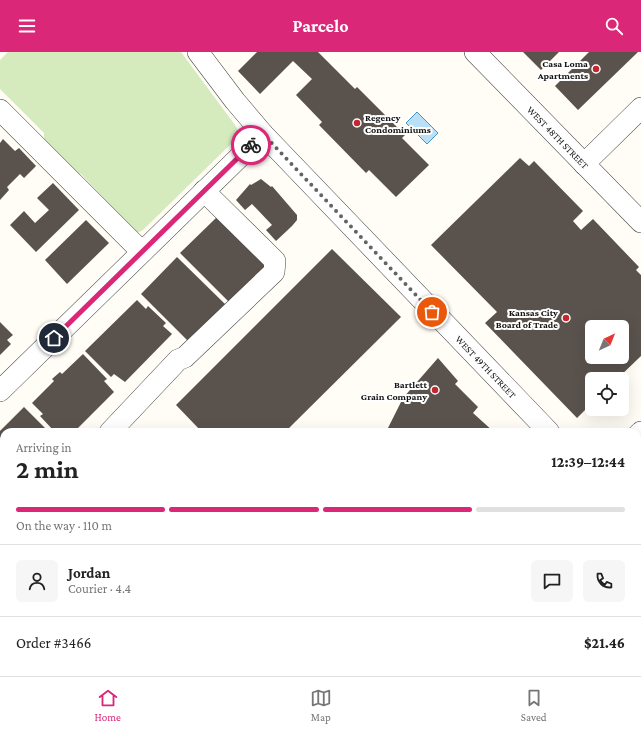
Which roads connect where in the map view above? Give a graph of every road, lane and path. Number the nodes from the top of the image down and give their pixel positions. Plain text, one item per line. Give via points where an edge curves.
1 (198, 52) edge
2 (475, 52) edge
3 (641, 108) edge
4 (0, 110) edge
5 (263, 134) junction
6 (584, 164) junction
7 (204, 191) junction
8 (641, 222) edge
9 (142, 252) junction
10 (0, 391) edge
11 (114, 428) edge
12 (545, 428) edge

1 - 5 street, WEST 49TH STREET
2 - 6 street, WEST 48TH STREET
3 - 6 street
4 - 9 street
5 - 7 street
5 - 12 street, WEST 49TH STREET
6 - 8 street, WEST 48TH STREET
7 - 9 street
7 - 11 street via 275,261 274,272 185,357 178,360
9 - 10 street

